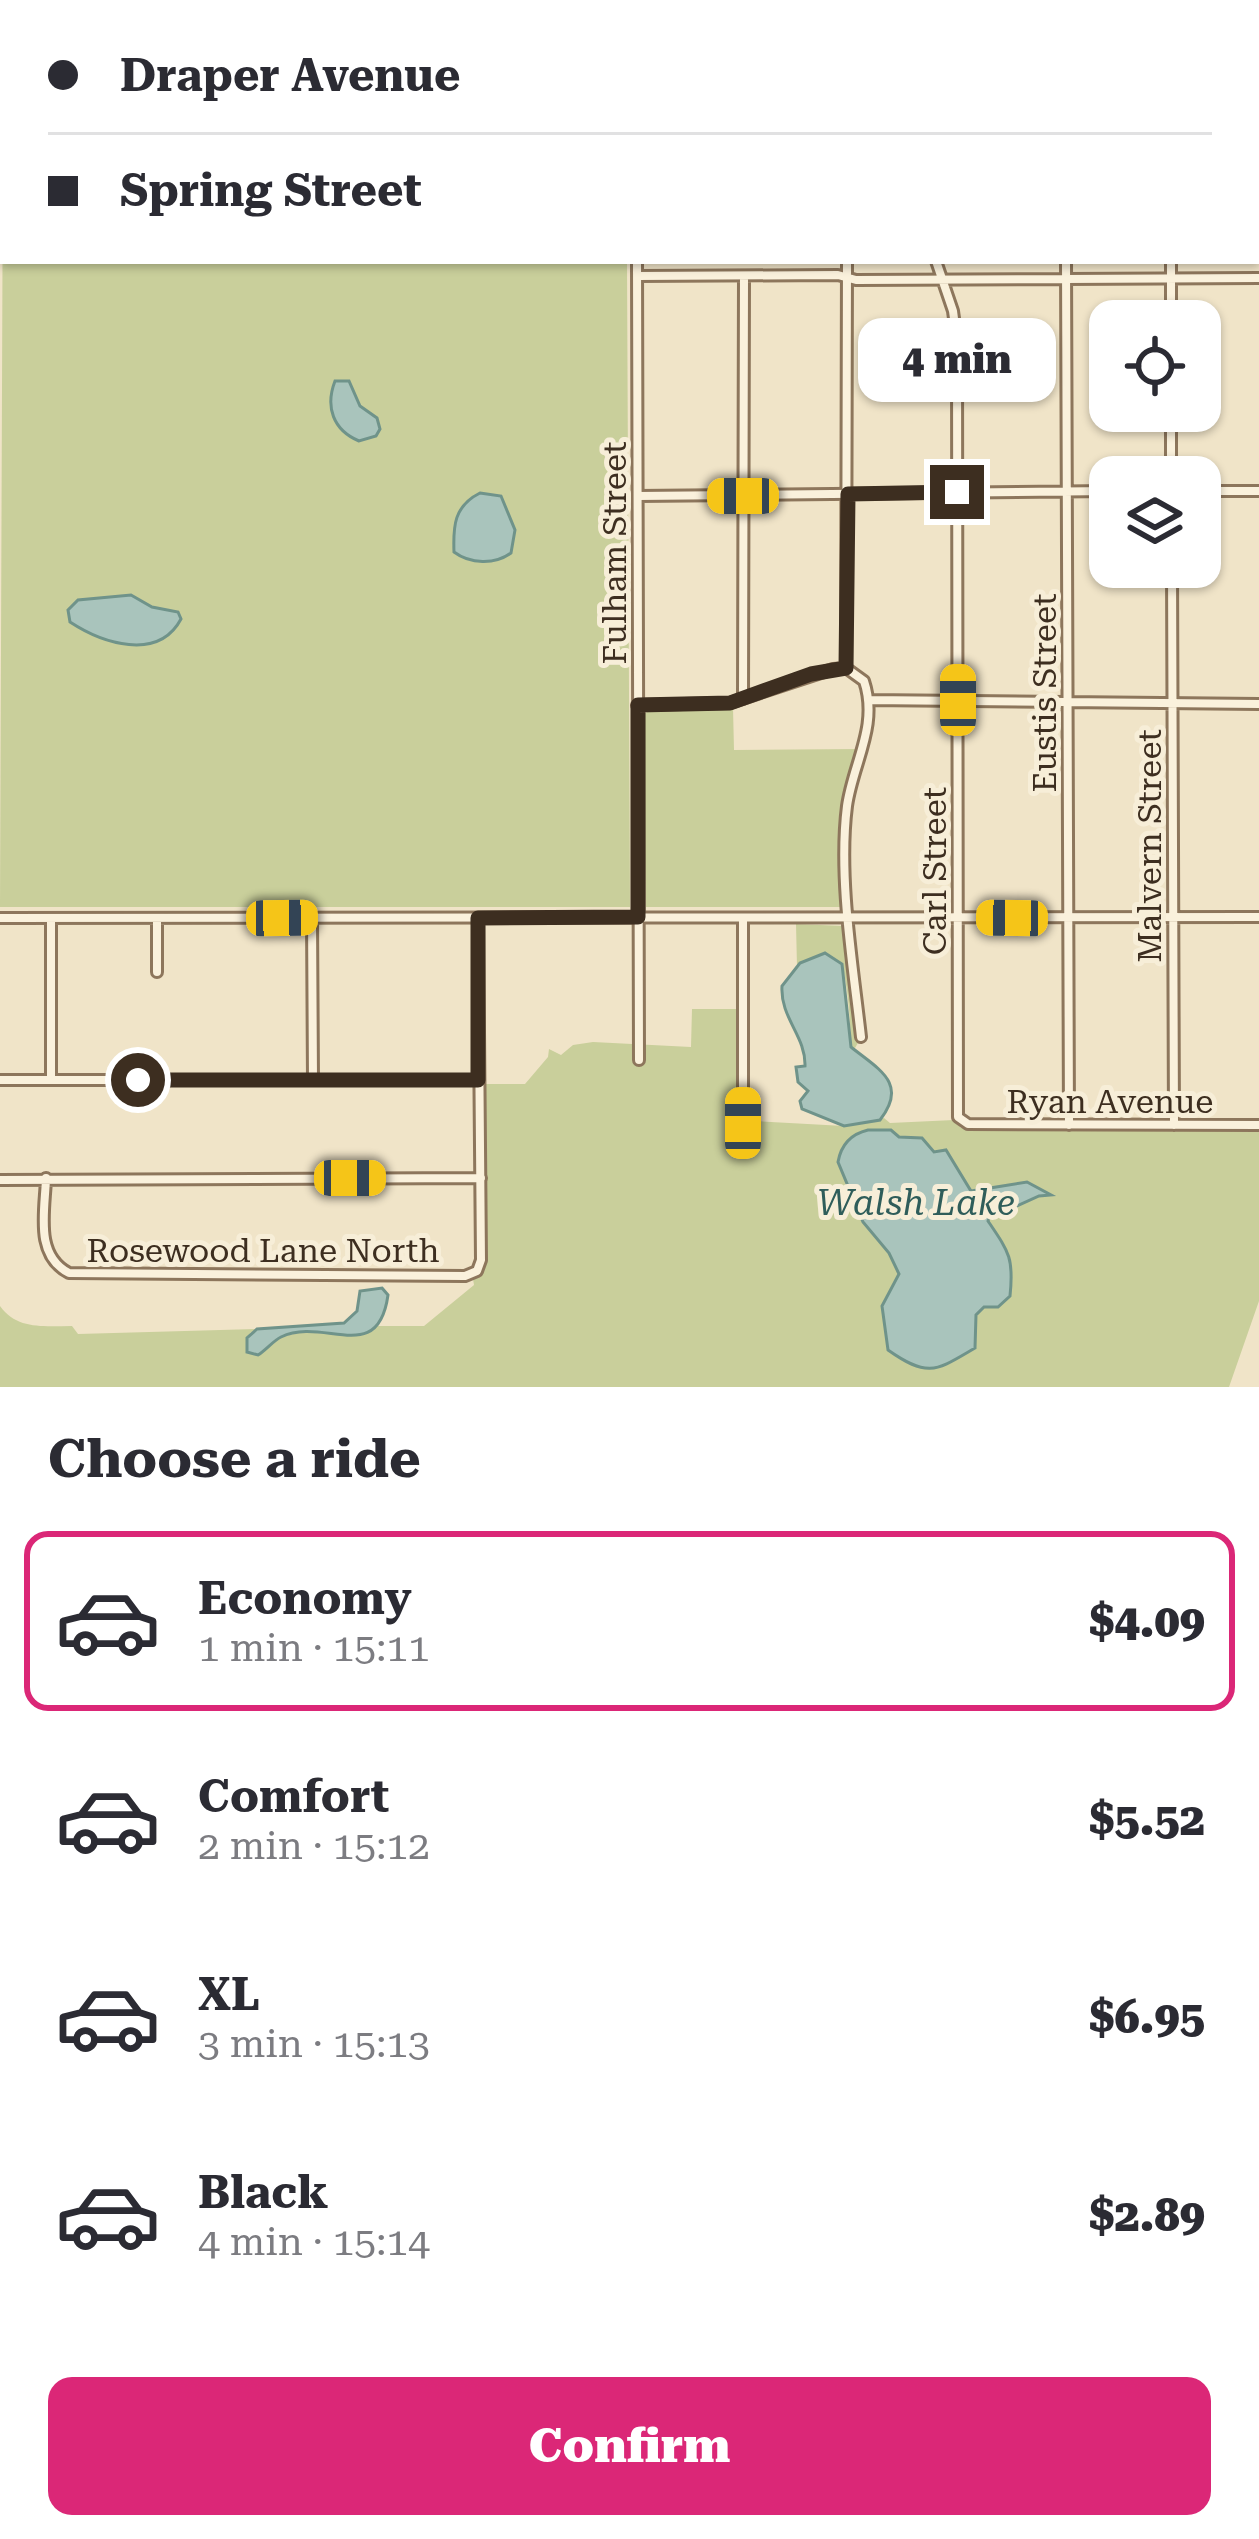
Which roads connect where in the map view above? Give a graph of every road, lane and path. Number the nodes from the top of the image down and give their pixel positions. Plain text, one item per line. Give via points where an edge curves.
1 (637, 264) edge
2 (847, 264) edge
3 (937, 264) edge
4 (1066, 264) edge
5 (1171, 264) edge
6 (637, 276) junction
7 (744, 276) junction
8 (848, 277) junction
9 (1171, 278) junction
10 (1259, 278) edge
11 (942, 280) junction
12 (1066, 280) junction
13 (1171, 300) edge
14 (1067, 491) junction
15 (1089, 491) edge
16 (1221, 491) edge
17 (1259, 491) edge
18 (957, 492) junction
19 (848, 494) junction
20 (638, 496) junction
21 (743, 496) junction
22 (1172, 588) edge
23 (846, 668) junction
24 (743, 699) junction
25 (868, 700) junction
26 (958, 700) junction
27 (1068, 701) junction
28 (1173, 704) junction
29 (1259, 704) edge
30 (638, 705) junction
31 (638, 917) junction
32 (959, 917) junction
33 (1173, 917) junction
34 (1259, 917) edge
35 (0, 918) edge
36 (51, 918) junction
37 (157, 918) junction
38 (311, 918) junction
39 (478, 918) junction
40 (743, 918) junction
41 (1069, 918) junction
42 (848, 923) junction
43 (157, 972) dead end
44 (861, 1036) dead end
45 (639, 1060) dead end
46 (0, 1080) edge
47 (51, 1080) junction
48 (313, 1080) junction
49 (478, 1080) junction
50 (961, 1122) joint
51 (743, 1123) dead end
52 (1070, 1125) junction
53 (1174, 1125) junction
54 (1259, 1125) edge
55 (46, 1178) junction
56 (481, 1178) junction
57 (0, 1180) edge

1 - 6 street, Fulham Street
2 - 8 street
3 - 11 street, Carl Street
4 - 12 street, Eustis Street
5 - 9 street
6 - 7 street
6 - 20 street, Fulham Street
7 - 8 street
7 - 21 street
8 - 11 street
8 - 19 street
9 - 10 street
9 - 12 street
9 - 13 street
11 - 12 street
11 - 18 street, Carl Street via 956,324
12 - 14 street, Eustis Street
14 - 15 street
14 - 18 street
14 - 27 street, Eustis Street
16 - 17 street
18 - 19 street
18 - 26 street, Carl Street
19 - 21 street
19 - 23 street
20 - 21 street
20 - 30 street, Fulham Street
21 - 24 street
22 - 28 street, Malvern Street
23 - 24 street
23 - 25 street via 864,681
24 - 30 street
25 - 26 street
25 - 42 street via 867,742 847,808
26 - 27 street
26 - 32 street, Carl Street
27 - 28 street
27 - 41 street, Eustis Street
28 - 29 street
28 - 33 street, Malvern Street
30 - 31 street, Fulham Street
31 - 39 street
31 - 40 street
31 - 45 street, Fulham Street
32 - 41 street
32 - 42 street
32 - 50 street, Carl Street
33 - 34 street
33 - 41 street
33 - 53 street, Malvern Street
35 - 36 street
36 - 37 street
36 - 47 street
37 - 38 street
37 - 43 street
38 - 39 street
38 - 48 street
39 - 49 street
40 - 42 street
40 - 51 street
41 - 52 street, Eustis Street
42 - 44 street
46 - 47 street
47 - 48 street
48 - 49 street
49 - 56 street
50 - 52 street, Ryan Avenue
52 - 53 street, Ryan Avenue
53 - 54 street, Ryan Avenue
55 - 56 street
55 - 56 street, Rosewood Lane North via 45,1245 69,1273 465,1276 482,1260
55 - 57 street

